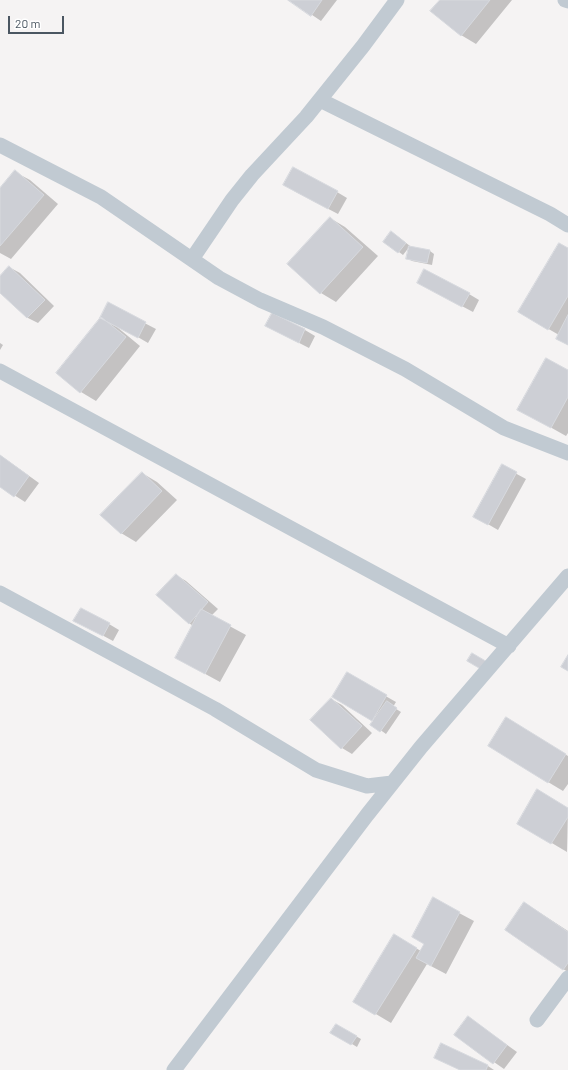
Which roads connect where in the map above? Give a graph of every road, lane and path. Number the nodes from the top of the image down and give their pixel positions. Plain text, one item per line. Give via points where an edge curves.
1 (397, 0) edge
2 (320, 100) junction
3 (0, 145) edge
4 (568, 225) edge
5 (192, 259) junction
6 (0, 371) edge
7 (568, 453) edge
8 (568, 576) edge
9 (0, 593) edge
10 (509, 646) junction
11 (392, 783) junction
12 (568, 978) edge
13 (537, 1020) dead end
14 (174, 1070) edge

1 - 2 street
2 - 4 street
2 - 5 street via 232,200
3 - 5 street via 101,197
5 - 7 street via 246,293 323,327 405,369 504,428
6 - 10 street
8 - 10 street
9 - 11 street via 216,709 316,770 367,786
10 - 11 street
11 - 14 street
12 - 13 street

